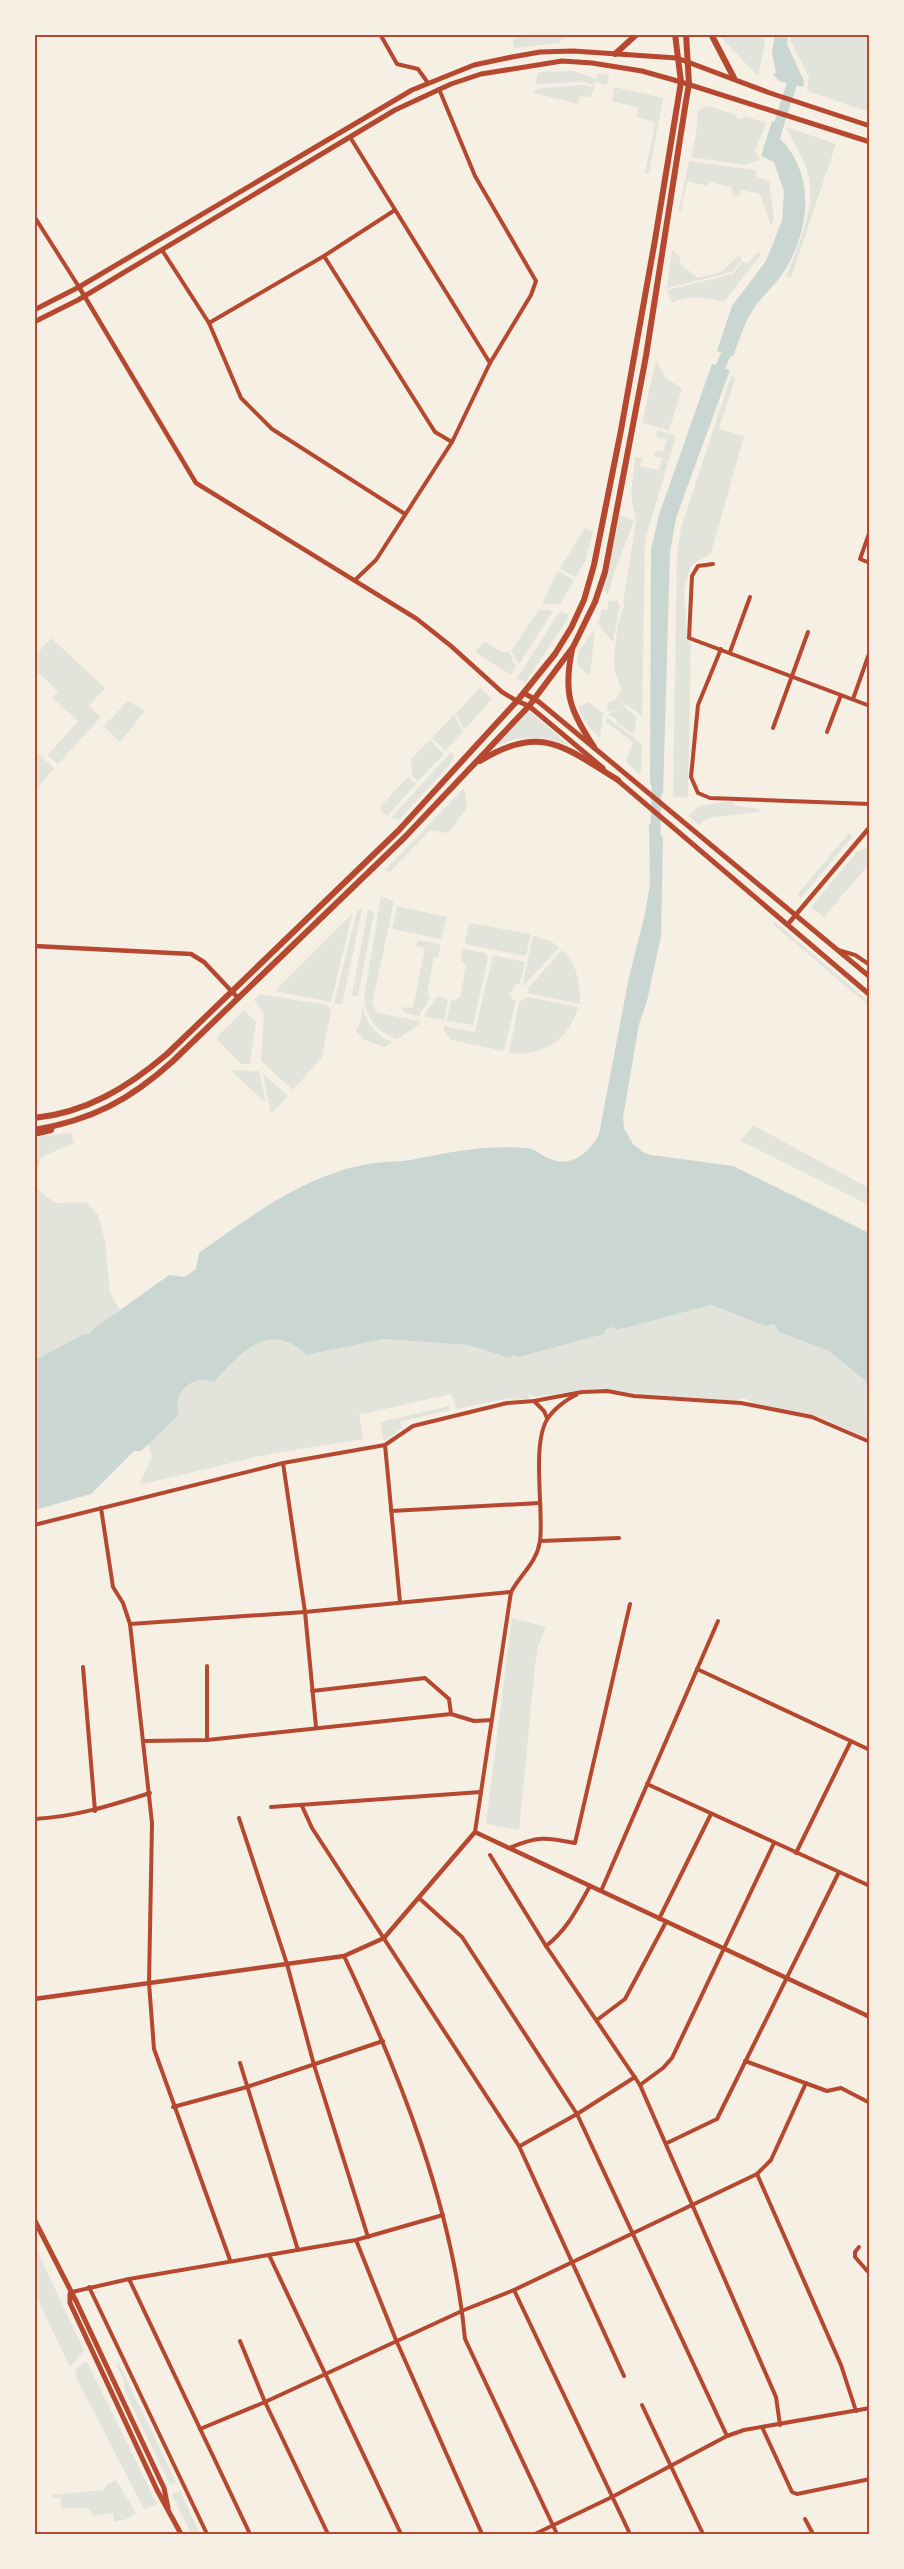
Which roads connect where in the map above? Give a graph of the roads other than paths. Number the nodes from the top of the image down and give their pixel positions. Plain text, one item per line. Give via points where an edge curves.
1 (380, 34) edge
2 (637, 34) edge
3 (675, 34) edge
4 (686, 34) edge
5 (711, 34) edge
6 (615, 54) junction
7 (677, 58) junction
8 (686, 61) junction
9 (734, 78) junction
10 (681, 82) junction
11 (428, 83) junction
12 (689, 84) junction
13 (439, 88) junction
14 (870, 126) edge
15 (350, 136) junction
16 (870, 142) edge
17 (395, 210) junction
18 (34, 216) edge
19 (162, 250) junction
20 (324, 256) junction
21 (80, 286) junction
22 (85, 296) junction
23 (34, 310) edge
24 (34, 322) edge
25 (209, 323) junction
26 (490, 363) junction
27 (452, 442) junction
28 (405, 514) junction
29 (870, 531) edge
30 (870, 563) edge
31 (713, 564) dead end
32 (355, 580) junction
33 (750, 597) dead end
34 (808, 632) dead end
35 (573, 647) junction
36 (721, 649) junction
37 (870, 651) edge
38 (730, 652) junction
39 (791, 677) junction
40 (524, 693) junction
41 (841, 695) junction
42 (534, 698) junction
43 (853, 699) junction
44 (517, 701) junction
45 (529, 706) junction
46 (870, 706) edge
47 (773, 728) dead end
48 (827, 732) dead end
49 (594, 747) junction
50 (472, 766) junction
51 (618, 780) junction
52 (870, 804) edge
53 (869, 827) edge
54 (794, 916) junction
55 (788, 924) junction
56 (34, 946) edge
57 (838, 950) junction
58 (870, 965) edge
59 (870, 977) edge
60 (231, 991) junction
61 (870, 995) edge
62 (238, 998) junction
63 (34, 1118) edge
64 (34, 1132) edge
65 (582, 1392) junction
66 (534, 1401) junction
67 (547, 1418) junction
68 (870, 1442) edge
69 (385, 1445) junction
70 (283, 1463) junction
71 (540, 1503) junction
72 (101, 1508) junction
73 (392, 1511) junction
74 (34, 1525) edge
75 (619, 1538) dead end
76 (540, 1541) junction
77 (511, 1592) junction
78 (400, 1602) junction
79 (630, 1604) dead end
80 (305, 1612) junction
81 (718, 1621) dead end
82 (130, 1624) junction
83 (83, 1666) dead end
84 (207, 1666) dead end
85 (697, 1669) junction
86 (312, 1691) junction
87 (451, 1714) junction
88 (492, 1720) junction
89 (316, 1727) junction
90 (207, 1740) junction
91 (145, 1741) junction
92 (851, 1742) junction
93 (870, 1750) edge
94 (647, 1784) junction
95 (481, 1792) junction
96 (150, 1793) junction
97 (302, 1806) junction
98 (271, 1807) dead end
99 (95, 1810) junction
100 (711, 1814) junction
101 (239, 1818) dead end
102 (34, 1820) edge
103 (475, 1832) junction
104 (774, 1843) junction
105 (508, 1848) junction
106 (796, 1853) junction
107 (490, 1855) dead end
108 (839, 1872) junction
109 (590, 1886) junction
110 (870, 1887) edge
111 (601, 1891) junction
112 (419, 1898) junction
113 (659, 1919) junction
114 (666, 1922) junction
115 (384, 1938) junction
116 (546, 1946) junction
117 (724, 1949) junction
118 (344, 1956) junction
119 (287, 1964) junction
120 (785, 1978) junction
121 (149, 1983) junction
122 (34, 2000) edge
123 (870, 2017) edge
124 (597, 2020) junction
125 (383, 2041) junction
126 (745, 2061) junction
127 (240, 2063) dead end
128 (314, 2065) junction
129 (635, 2077) junction
130 (806, 2083) junction
131 (640, 2085) junction
132 (247, 2087) junction
133 (870, 2103) edge
134 (173, 2107) junction
135 (577, 2114) junction
136 (667, 2143) junction
137 (518, 2147) junction
138 (758, 2174) junction
139 (692, 2204) junction
140 (443, 2215) junction
141 (34, 2218) edge
142 (631, 2235) junction
143 (368, 2237) junction
144 (356, 2240) junction
145 (859, 2247) dead end
146 (298, 2250) junction
147 (269, 2255) junction
148 (230, 2260) junction
149 (571, 2263) junction
150 (870, 2274) edge
151 (129, 2279) junction
152 (89, 2287) junction
153 (514, 2290) junction
154 (70, 2293) junction
155 (464, 2310) junction
156 (396, 2340) junction
157 (240, 2342) dead end
158 (325, 2374) junction
159 (624, 2376) dead end
160 (265, 2402) junction
161 (642, 2405) dead end
162 (870, 2408) edge
163 (856, 2411) junction
164 (780, 2426) junction
165 (762, 2427) junction
166 (200, 2429) junction
167 (726, 2436) junction
168 (671, 2467) junction
169 (870, 2479) edge
170 (612, 2497) junction
171 (805, 2519) dead end
172 (552, 2526) junction
173 (181, 2535) edge
174 (207, 2535) edge
175 (250, 2535) edge
176 (328, 2535) edge
177 (401, 2535) edge
178 (482, 2535) edge
179 (535, 2535) edge
180 (557, 2535) edge
181 (630, 2535) edge
182 (703, 2535) edge
183 (813, 2535) edge

1 - 11 street via 397,64 418,69
2 - 6 main road
3 - 7 main road
4 - 8 main road
5 - 9 main road
6 - 7 main road
6 - 11 main road via 540,52 474,65
7 - 8 main road
7 - 10 main road
8 - 9 main road
8 - 12 main road
9 - 14 main road
10 - 12 main road
10 - 13 main road via 642,71 562,61 481,74
10 - 40 main road via 594,565 571,628
11 - 21 main road
12 - 16 main road
12 - 35 main road via 646,356 605,572
13 - 15 main road
13 - 26 street via 475,176 536,281
15 - 17 street
15 - 19 main road
17 - 20 street
17 - 26 street
18 - 21 street
19 - 22 main road
19 - 25 street
20 - 25 street
20 - 27 street via 435,432
21 - 22 street
21 - 23 main road
22 - 24 main road
22 - 32 street via 195,483
25 - 28 street via 241,398 272,429
26 - 27 street
27 - 28 street
28 - 32 street via 376,560
29 - 30 street via 860,560
31 - 36 street via 698,566 692,576 689,638
32 - 44 street via 417,619
33 - 38 street
34 - 39 street
35 - 42 main road
35 - 49 main road via 567,674 568,697 574,716
36 - 38 street
36 - 52 street via 698,705 691,777 698,793 710,798
37 - 43 street
38 - 39 street
39 - 41 street
39 - 47 street
40 - 42 main road
40 - 44 main road
41 - 43 street
41 - 48 street
42 - 45 main road
42 - 49 main road
43 - 46 street
44 - 45 main road
44 - 60 main road via 398,831
45 - 50 main road
45 - 51 main road
49 - 54 main road
50 - 51 main road via 508,746 534,740 565,749
50 - 62 main road via 405,837
51 - 55 main road
53 - 54 street
54 - 55 street
54 - 57 main road
55 - 61 main road
56 - 60 street via 192,954
57 - 58 street
57 - 59 main road
60 - 62 street
60 - 63 main road via 129,1084 93,1103
62 - 64 main road via 155,1077 118,1103
65 - 66 street
65 - 67 street
65 - 68 street via 741,1403 812,1417
66 - 67 street
66 - 69 street via 413,1426
67 - 71 street via 540,1444
69 - 70 street
69 - 73 street
70 - 72 street
70 - 80 street
71 - 73 street
71 - 76 street
72 - 74 street
72 - 82 street via 113,1587
73 - 78 street
75 - 76 street
76 - 77 street via 534,1561
77 - 78 street
77 - 88 street
78 - 80 street
79 - 105 street via 575,1843 547,1837
80 - 82 street
80 - 86 street
81 - 85 street
82 - 91 street
83 - 99 street
84 - 90 street
85 - 92 street
85 - 94 street
86 - 87 street via 425,1678 449,1699
86 - 89 street
87 - 88 street via 474,1721
87 - 89 street
88 - 95 street
89 - 90 street
90 - 91 street
91 - 96 street
92 - 93 street
92 - 106 street
94 - 100 street
94 - 111 street
95 - 97 street
95 - 103 street
96 - 99 street
96 - 121 street
97 - 98 street
97 - 115 street via 312,1828
99 - 102 street
100 - 104 street
100 - 113 street
101 - 119 street
103 - 105 street
103 - 112 street
104 - 106 street
104 - 117 street
105 - 109 street
106 - 108 street
107 - 116 street
108 - 110 street
108 - 120 street
109 - 111 street
109 - 116 street via 560,1936
111 - 113 street
112 - 115 street
112 - 135 street via 462,1937
113 - 114 street
114 - 117 street
114 - 124 street via 625,1999
115 - 118 street
115 - 137 street
116 - 124 street
117 - 120 street
117 - 131 street via 672,2058
118 - 119 street
118 - 125 street
119 - 121 street
119 - 128 street
120 - 123 street
120 - 126 street
121 - 122 street
121 - 134 street via 153,2049
124 - 129 street
125 - 128 street
125 - 140 street
126 - 130 street
126 - 136 street via 717,2119
127 - 132 street
128 - 132 street
128 - 143 street
129 - 131 street
129 - 135 street
130 - 133 street via 827,2091 841,2088
130 - 138 street via 771,2160
131 - 136 street
132 - 134 street
132 - 146 street
134 - 148 street
135 - 137 street
135 - 142 street
136 - 139 street
137 - 149 street
138 - 139 street
138 - 163 street via 841,2365
139 - 142 street
139 - 164 street via 776,2397
140 - 143 street
140 - 155 street
141 - 154 main road
142 - 149 street
142 - 167 street
143 - 144 street
144 - 146 street
144 - 156 street
145 - 150 street via 855,2257
146 - 147 street
147 - 148 street
147 - 158 street
148 - 151 street
149 - 153 street
149 - 159 street
151 - 152 street
151 - 166 street
152 - 154 street
152 - 174 street
153 - 155 street
153 - 170 street
154 - 173 main road via 70,2303 92,2352
155 - 156 street
155 - 172 street via 465,2339
156 - 158 street
156 - 178 street
157 - 160 street
158 - 160 street
158 - 177 street
160 - 166 street
160 - 176 street
161 - 168 street
162 - 163 street
163 - 164 street
164 - 165 street
165 - 167 street
165 - 169 street via 792,2492
166 - 175 street
167 - 168 street
168 - 170 street
168 - 182 street
170 - 172 street
170 - 181 street
171 - 183 street
172 - 179 street
172 - 180 street

